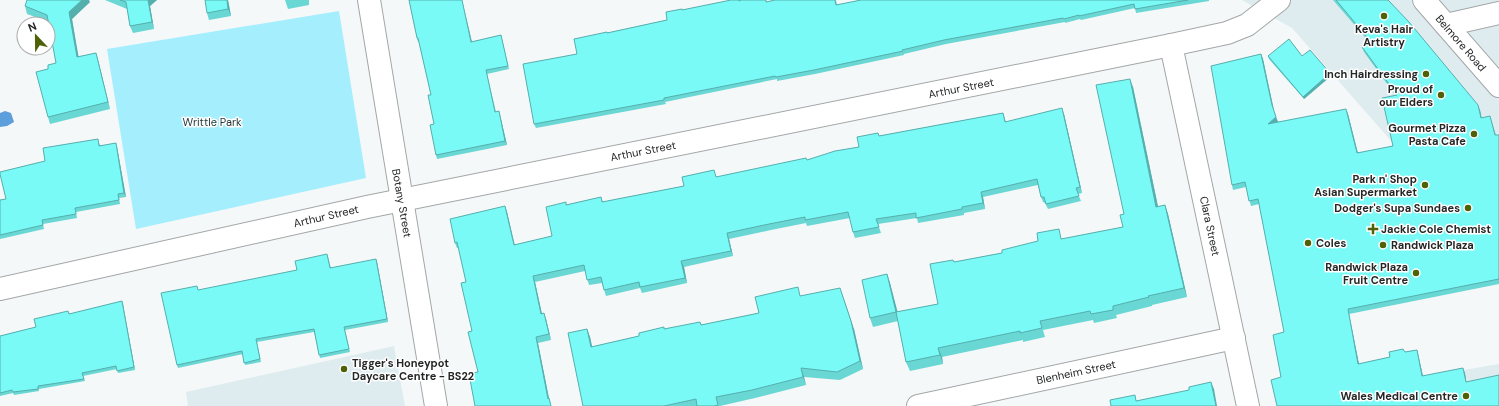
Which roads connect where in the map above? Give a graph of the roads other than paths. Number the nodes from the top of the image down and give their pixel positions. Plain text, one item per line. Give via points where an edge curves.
1 (369, 0) edge
2 (1279, 0) edge
3 (1424, 0) edge
4 (1499, 13) edge
5 (1446, 25) junction
6 (1171, 45) junction
7 (1499, 86) edge
8 (402, 200) junction
9 (0, 289) edge
10 (1234, 338) junction
11 (436, 406) edge
12 (918, 406) edge
13 (1248, 406) edge

1 - 8 street, Botany Street
2 - 6 street, Arthur Street via 1247,25
3 - 5 street, Belmore Road
4 - 5 street
5 - 7 street, Belmore Road
6 - 8 street, Arthur Street
6 - 10 street, Clara Street
8 - 9 street, Arthur Street
8 - 11 street, Botany Street
10 - 12 street, Blenheim Street
10 - 13 street, Clara Street

